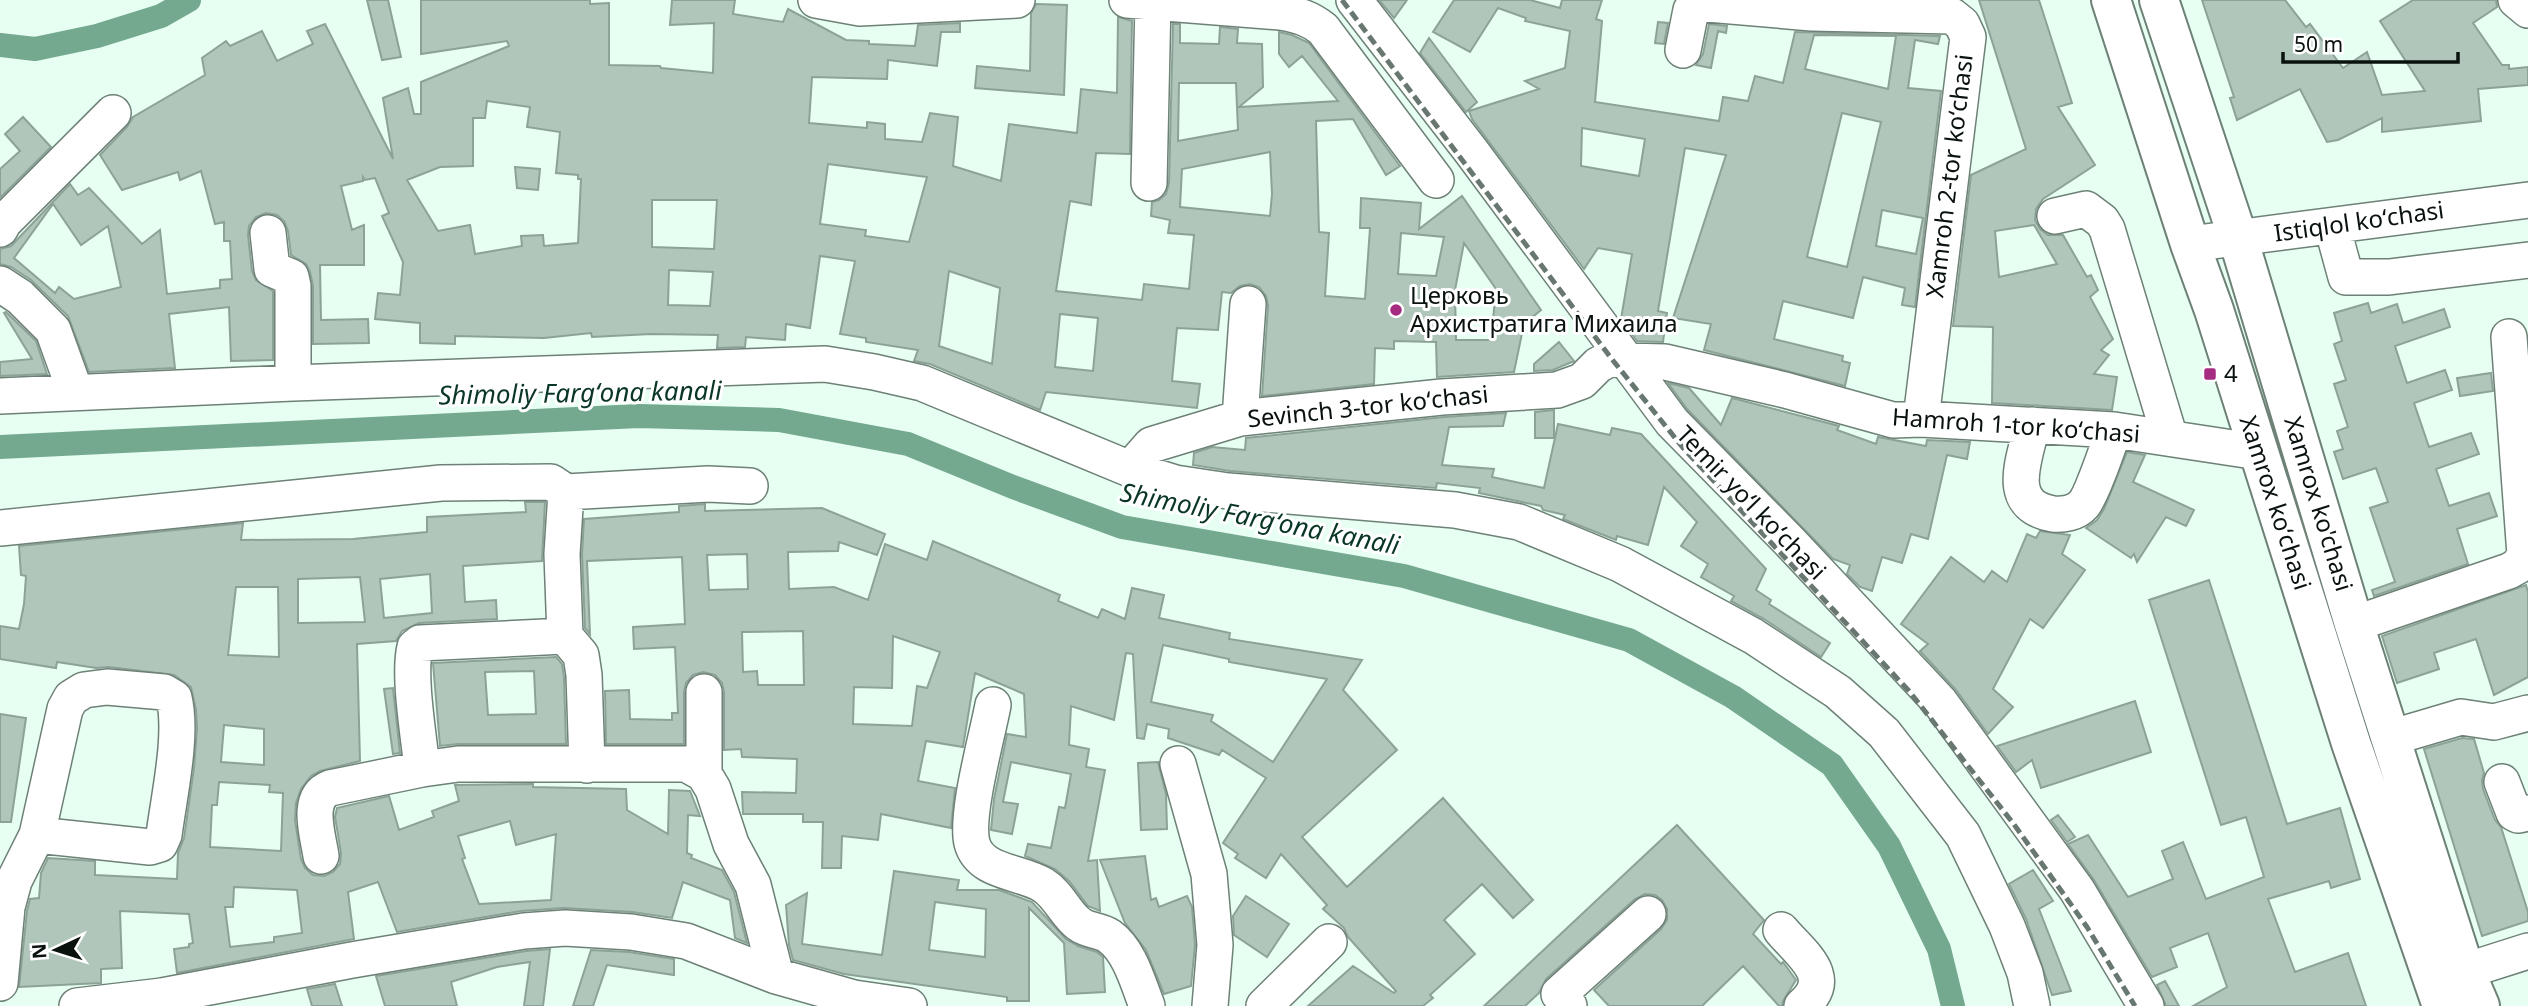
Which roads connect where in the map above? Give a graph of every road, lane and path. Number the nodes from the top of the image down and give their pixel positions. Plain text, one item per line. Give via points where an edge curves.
1 (817, 0) edge
2 (1017, 0) edge
3 (1127, 0) edge
4 (1354, 0) edge
5 (2111, 0) edge
6 (2159, 0) edge
7 (2516, 0) edge
8 (1153, 1) edge
9 (1705, 1) edge
10 (2528, 10) edge
11 (1683, 50) dead end
12 (113, 113) dead end
13 (1436, 180) dead end
14 (1149, 183) dead end
15 (2528, 200) edge
16 (2470, 208) junction
17 (2056, 216) dead end
18 (2332, 226) junction
19 (0, 229) edge
20 (268, 233) dead end
21 (2238, 238) junction
22 (2190, 244) junction
23 (2528, 260) edge
24 (2481, 265) junction
25 (0, 284) edge
26 (1248, 304) dead end
27 (2509, 337) dead end
28 (1618, 360) junction
29 (293, 383) junction
30 (75, 391) junction
31 (0, 396) edge
32 (1240, 418) junction
33 (1920, 419) junction
34 (2032, 425) junction
35 (2114, 430) junction
36 (2170, 438) junction
37 (2259, 452) junction
38 (1130, 469) junction
39 (750, 486) dead end
40 (566, 492) junction
41 (0, 528) edge
42 (2354, 624) junction
43 (565, 636) junction
44 (704, 692) dead end
45 (993, 705) dead end
46 (2528, 713) edge
47 (2390, 738) junction
48 (1178, 764) dead end
49 (587, 765) junction
50 (422, 769) junction
51 (704, 774) junction
52 (2502, 782) dead end
53 (2528, 813) edge
54 (37, 835) junction
55 (321, 856) dead end
56 (1648, 914) dead end
57 (1781, 930) dead end
58 (1329, 942) dead end
59 (2528, 951) edge
60 (2465, 971) junction
61 (776, 976) junction
62 (0, 983) edge
63 (855, 1002) edge
64 (1558, 1002) edge
65 (78, 1006) edge
66 (909, 1006) edge
67 (1147, 1006) edge
68 (1210, 1006) edge
69 (1264, 1006) edge
70 (1802, 1006) edge
71 (2032, 1006) edge
72 (2146, 1006) edge
73 (2442, 1006) edge
74 (2480, 1006) edge

1 - 2 street via 860,8
3 - 8 street
4 - 28 street, Temir yoʻl koʻchasi via 1471,151
5 - 22 main road, Xamrox koʻchasi
6 - 21 main road, Xamrox ko'chasi
7 - 10 street
8 - 13 street via 1280,12 1312,21 1323,29
8 - 14 street
9 - 11 street via 1691,10
9 - 33 street, Xamroh 2-tor koʻchasi via 1812,13 1952,16 1962,24 1968,37
12 - 19 street
15 - 16 street, Istiqlol koʻchasi
16 - 18 street, Istiqlol koʻchasi
16 - 24 street
17 - 36 street via 2086,209 2107,229
18 - 21 street, Istiqlol koʻchasi
18 - 24 street via 2346,277 2389,277
20 - 29 street via 272,269 290,277 293,286
21 - 22 street, Istiqlol koʻchasi
21 - 42 main road, Xamrox ko'chasi
22 - 37 main road, Xamrox koʻchasi
23 - 24 street
25 - 30 street via 53,330
26 - 32 street
27 - 42 street via 2525,555 2509,571
28 - 32 street, Sevinch 3-tor koʻchasi via 1598,365 1583,381 1557,390
28 - 33 street, Hamroh 1-tor koʻchasi via 1665,362 1893,420
28 - 72 street, Temir yoʻl koʻchasi via 1940,702 2077,890
29 - 30 street
29 - 38 street via 825,364 922,383
30 - 31 street
32 - 38 street, Sevinch 3-tor koʻchasi via 1151,446
33 - 34 street, Hamroh 1-tor koʻchasi
34 - 35 street, Hamroh 1-tor koʻchasi
34 - 35 street via 2021,489 2031,507 2054,514 2067,514 2085,504
35 - 36 street, Hamroh 1-tor koʻchasi
36 - 37 street, Hamroh 1-tor koʻchasi
37 - 73 main road, Xamrox koʻchasi via 2351,743
38 - 71 street via 1175,483 1228,491 1455,510 1519,522 1620,564 1753,636 1838,692 1884,733 1963,835 2007,926
39 - 40 street
40 - 41 street via 551,482 440,483
40 - 43 street via 562,554
42 - 47 main road, Xamrox ko'chasi
43 - 49 street via 581,655
43 - 50 street via 419,643 414,680
44 - 51 street
45 - 67 street via 971,817 976,855 1043,886 1064,904 1076,923 1107,934 1135,973
46 - 47 street via 2494,722 2461,717
47 - 60 main road, Xamrox ko'chasi
48 - 68 street via 1209,874 1215,945
49 - 50 street via 457,755
49 - 51 street via 686,764
50 - 55 street via 322,792 315,807
51 - 61 street via 731,844 753,885
52 - 53 street via 2514,813
54 - 54 street via 71,698 107,687 164,692 174,698 178,713 174,755 160,844 150,847
54 - 62 street via 14,881 7,908
56 - 64 street
57 - 70 street via 1817,973 1814,995
58 - 69 street
59 - 60 street
60 - 74 main road, Xamrox ko'chasi
61 - 63 street
61 - 65 street via 686,941 565,928 524,931 162,996
63 - 66 street

